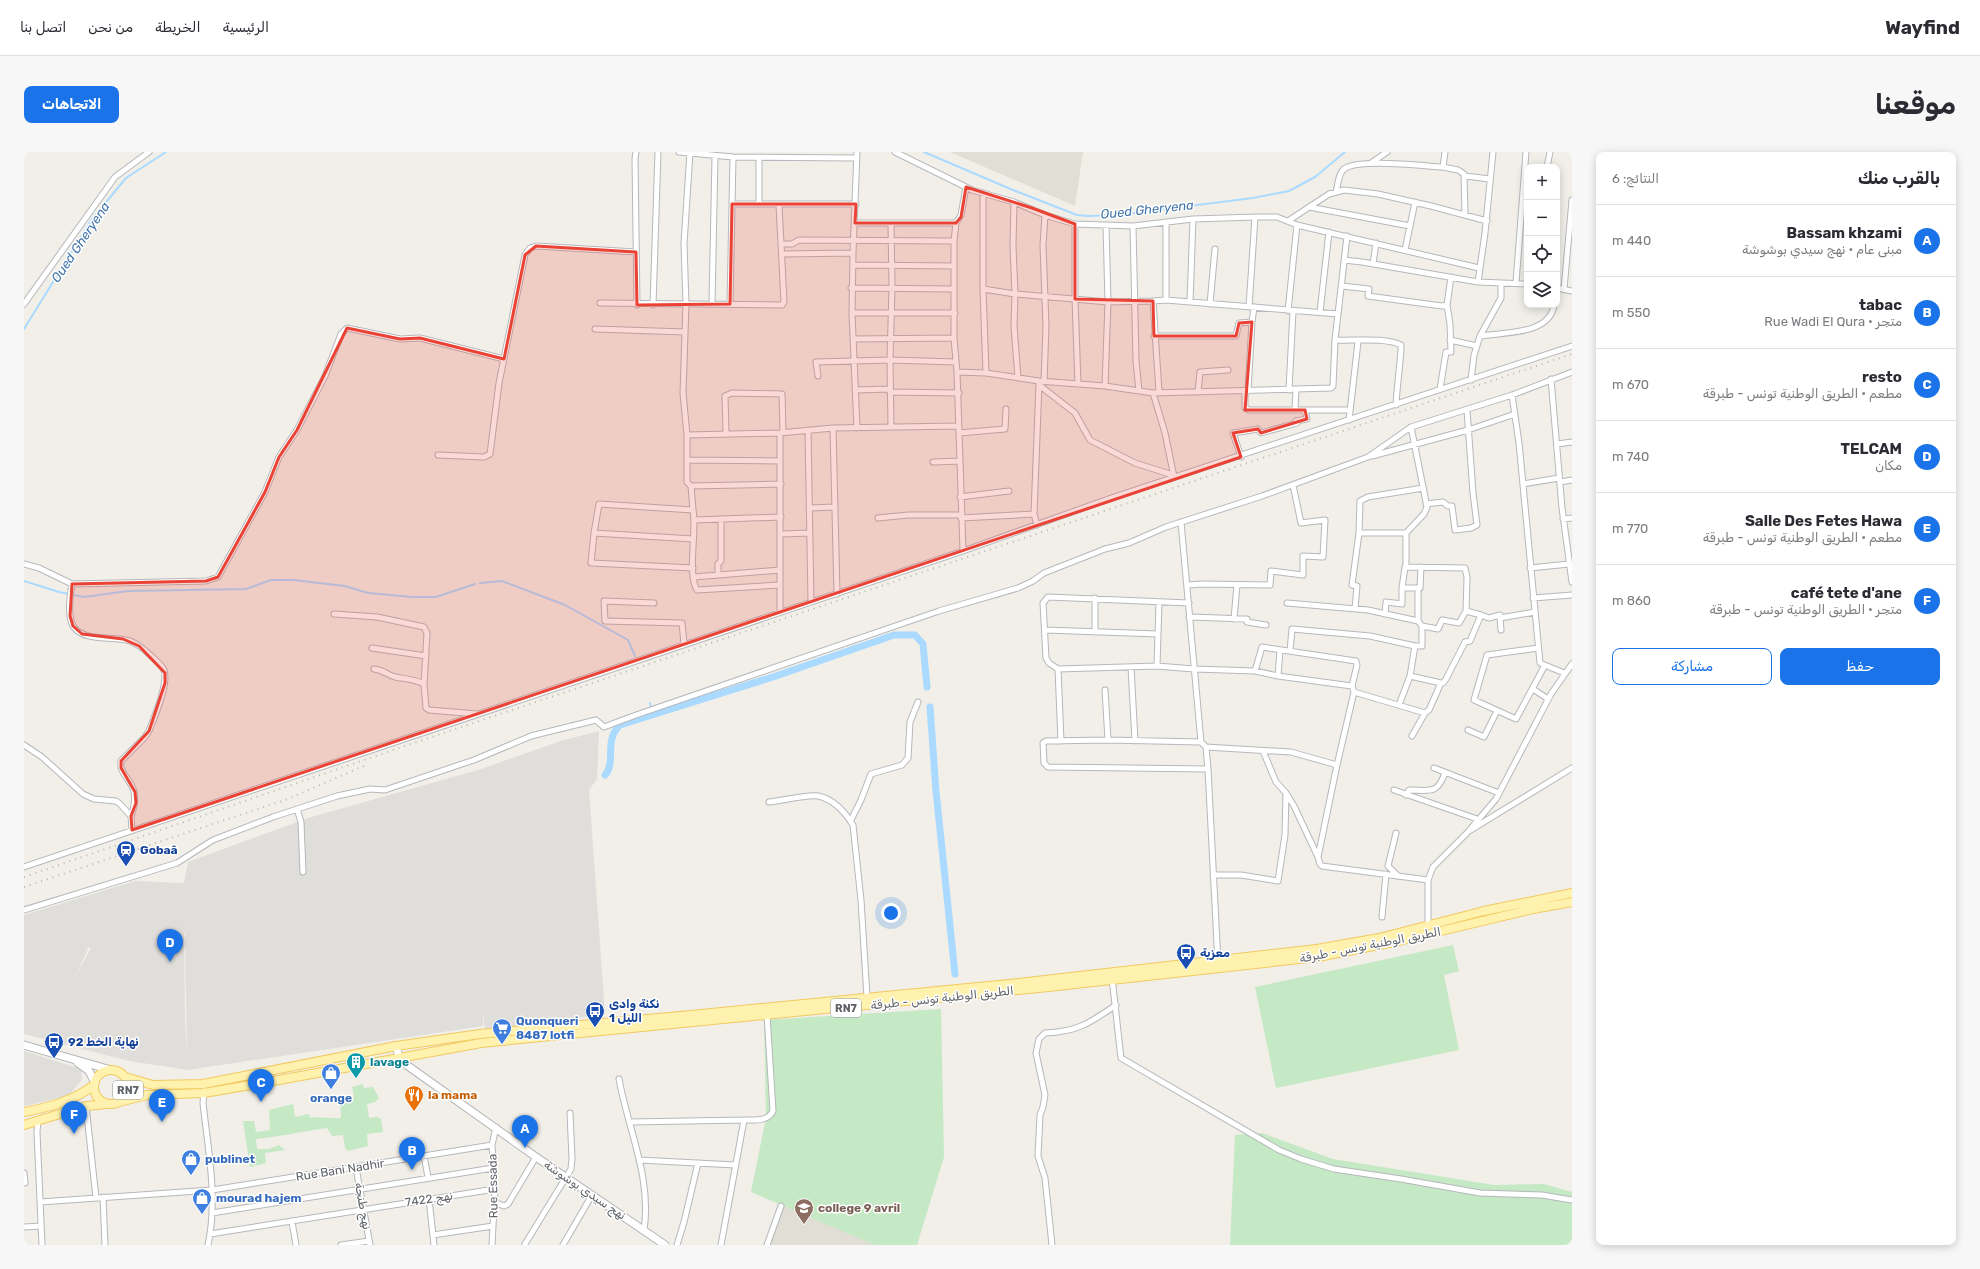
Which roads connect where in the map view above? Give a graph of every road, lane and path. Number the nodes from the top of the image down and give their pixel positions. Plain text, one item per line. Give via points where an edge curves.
1 (149, 152) edge
2 (658, 152) edge
3 (679, 152) edge
4 (895, 152) edge
5 (1387, 152) edge
6 (1445, 152) edge
7 (1493, 152) edge
8 (1526, 152) edge
9 (1550, 152) edge
10 (636, 153) edge
11 (690, 153) edge
12 (857, 155) edge
13 (715, 156) junction
14 (732, 158) junction
15 (759, 158) junction
16 (1368, 164) junction
17 (1548, 164) edge
18 (1443, 167) junction
19 (1465, 176) junction
20 (1490, 179) junction
21 (966, 187) junction
22 (1336, 192) junction
23 (984, 193) junction
24 (1572, 200) edge
25 (1014, 202) junction
26 (1415, 202) junction
27 (732, 204) junction
28 (759, 204) junction
29 (856, 204) junction
30 (779, 205) junction
31 (1309, 207) junction
32 (1464, 214) junction
33 (1045, 215) junction
34 (1256, 217) junction
35 (1193, 219) junction
36 (1288, 221) junction
37 (1486, 221) junction
38 (1166, 222) junction
39 (855, 223) junction
40 (956, 223) junction
41 (890, 224) junction
42 (1076, 224) junction
43 (1106, 226) junction
44 (1133, 226) junction
45 (1297, 226) junction
46 (1410, 226) junction
47 (1330, 232) junction
48 (1347, 236) junction
49 (854, 239) junction
50 (891, 240) junction
51 (954, 241) junction
52 (1376, 243) junction
53 (781, 244) junction
54 (1215, 249) dead end
55 (1405, 250) junction
56 (636, 252) junction
57 (853, 253) junction
58 (782, 254) junction
59 (1344, 260) junction
60 (1372, 264) junction
61 (854, 265) junction
62 (891, 266) junction
63 (954, 266) junction
64 (1480, 268) junction
65 (1451, 277) junction
66 (1478, 282) junction
67 (1516, 283) junction
68 (1500, 284) junction
69 (1524, 284) edge
70 (1342, 286) junction
71 (892, 287) junction
72 (851, 288) junction
73 (1560, 288) edge
74 (954, 289) junction
75 (983, 289) junction
76 (1564, 289) junction
77 (1572, 291) edge
78 (1015, 294) junction
79 (1045, 297) junction
80 (1075, 299) junction
81 (1166, 300) junction
82 (1153, 301) junction
83 (1108, 302) junction
84 (1190, 302) junction
85 (1136, 303) junction
86 (24, 304) edge
87 (600, 304) dead end
88 (686, 304) junction
89 (712, 304) junction
90 (730, 304) junction
91 (1210, 304) junction
92 (637, 305) junction
93 (653, 305) junction
94 (1447, 305) junction
95 (1251, 307) junction
96 (1553, 308) edge
97 (1291, 311) junction
98 (1320, 312) junction
99 (852, 313) junction
100 (891, 313) junction
101 (955, 314) junction
102 (1338, 314) junction
103 (1252, 322) junction
104 (595, 329) dead end
105 (685, 332) junction
106 (1154, 336) junction
107 (1480, 336) junction
108 (890, 338) junction
109 (954, 338) junction
110 (853, 339) junction
111 (1335, 340) junction
112 (1450, 340) junction
113 (1358, 342) junction
114 (1477, 346) junction
115 (1572, 346) edge
116 (504, 359) junction
117 (890, 360) junction
118 (854, 361) junction
119 (956, 362) junction
120 (1228, 370) dead end
121 (957, 372) junction
122 (1572, 372) edge
123 (986, 373) junction
124 (818, 376) dead end
125 (1018, 378) junction
126 (1551, 379) junction
127 (1471, 380) junction
128 (1041, 383) junction
129 (1078, 384) junction
130 (1105, 386) junction
131 (1440, 389) junction
132 (855, 390) junction
133 (1289, 390) junction
134 (1296, 390) junction
135 (890, 391) junction
136 (1139, 391) junction
137 (1247, 391) junction
138 (1159, 392) junction
139 (1198, 392) junction
140 (959, 393) junction
141 (1153, 393) junction
142 (1512, 395) junction
143 (1396, 404) junction
144 (1006, 409) dead end
145 (1295, 410) junction
146 (1306, 410) junction
147 (1350, 410) junction
148 (1466, 410) junction
149 (1515, 414) junction
150 (1349, 420) junction
151 (959, 426) junction
152 (1411, 427) junction
153 (833, 428) junction
154 (857, 428) junction
155 (891, 428) junction
156 (808, 430) junction
157 (1468, 430) junction
158 (726, 433) junction
159 (781, 433) junction
160 (959, 433) junction
161 (687, 435) junction
162 (1572, 442) edge
163 (1414, 444) junction
164 (1557, 444) junction
165 (438, 455) dead end
166 (1241, 456) junction
167 (1368, 457) junction
168 (687, 460) junction
169 (780, 461) junction
170 (960, 461) junction
171 (933, 462) dead end
172 (1174, 477) junction
173 (1560, 480) junction
174 (1572, 480) edge
175 (781, 484) junction
176 (1523, 484) junction
177 (1293, 485) junction
178 (692, 486) junction
179 (1423, 488) junction
180 (1009, 491) dead end
181 (960, 498) junction
182 (1426, 504) junction
183 (835, 507) junction
184 (809, 508) junction
185 (693, 510) junction
186 (1034, 514) junction
187 (961, 516) junction
188 (781, 517) junction
189 (878, 518) dead end
190 (1572, 518) edge
191 (721, 519) junction
192 (1563, 519) junction
193 (695, 520) junction
194 (1181, 522) junction
195 (1037, 525) junction
196 (594, 533) junction
197 (810, 533) junction
198 (1406, 533) junction
199 (781, 534) junction
200 (1359, 534) junction
201 (693, 539) junction
202 (1570, 546) edge
203 (963, 551) junction
204 (24, 564) edge
205 (1569, 564) junction
206 (1406, 567) junction
207 (1421, 567) junction
208 (693, 568) junction
209 (1530, 568) junction
210 (780, 570) junction
211 (718, 575) junction
212 (694, 576) junction
213 (1572, 582) edge
214 (72, 584) junction
215 (780, 585) junction
216 (1237, 585) junction
217 (1187, 586) junction
218 (1402, 588) junction
219 (1418, 588) junction
220 (837, 594) junction
221 (1572, 595) edge
222 (1095, 598) junction
223 (1533, 598) junction
224 (811, 602) junction
225 (1159, 602) junction
226 (654, 603) dead end
227 (1189, 603) junction
228 (1288, 603) dead end
229 (1355, 609) junction
230 (1466, 611) junction
231 (780, 612) junction
232 (1535, 612) junction
233 (334, 614) dead end
234 (1385, 614) junction
235 (1481, 614) junction
236 (1190, 617) junction
237 (1500, 618) junction
238 (1234, 619) junction
239 (1418, 621) junction
240 (1266, 625) dead end
241 (1422, 626) junction
242 (1045, 630) junction
243 (1501, 630) dead end
244 (1095, 632) junction
245 (1158, 634) junction
246 (684, 644) junction
247 (1415, 646) junction
248 (372, 648) dead end
249 (1538, 648) junction
250 (1280, 650) junction
251 (1290, 651) junction
252 (426, 656) junction
253 (1572, 664) edge
254 (1157, 666) junction
255 (1545, 666) junction
256 (1131, 667) junction
257 (374, 669) dead end
258 (1058, 669) junction
259 (1194, 669) junction
260 (1255, 671) junction
261 (1564, 673) junction
262 (1278, 676) junction
263 (1410, 676) junction
264 (1441, 683) junction
265 (424, 684) junction
266 (1352, 686) junction
267 (1533, 689) junction
268 (1105, 690) dead end
269 (1354, 692) junction
270 (1548, 699) junction
271 (918, 702) dead end
272 (1399, 704) junction
273 (1497, 711) junction
274 (1425, 713) junction
275 (480, 714) junction
276 (1468, 730) dead end
277 (1412, 736) dead end
278 (1108, 740) junction
279 (1061, 741) junction
280 (1134, 741) junction
281 (1201, 742) junction
282 (24, 745) edge
283 (1206, 747) junction
284 (1262, 751) junction
285 (1337, 765) junction
286 (1434, 768) dead end
287 (1572, 768) edge
288 (1208, 769) junction
289 (1445, 773) junction
290 (1394, 790) dead end
291 (1286, 793) junction
292 (1499, 793) junction
293 (1406, 795) junction
294 (769, 802) dead end
295 (297, 809) junction
296 (131, 816) junction
297 (1477, 819) junction
298 (851, 820) junction
299 (132, 830) junction
300 (1396, 833) dead end
301 (1466, 833) junction
302 (1318, 857) junction
303 (24, 867) edge
304 (303, 872) dead end
305 (1386, 874) junction
306 (1213, 875) junction
307 (1398, 876) junction
308 (1428, 880) junction
309 (1572, 893) edge
310 (1572, 902) edge
311 (24, 910) edge
312 (1382, 917) dead end
313 (1428, 925) junction
314 (1218, 966) junction
315 (1112, 976) junction
316 (868, 997) junction
317 (1116, 1005) junction
318 (741, 1013) junction
319 (767, 1015) junction
320 (24, 1045) edge
321 (396, 1046) junction
322 (399, 1057) junction
323 (72, 1059) junction
324 (111, 1070) junction
325 (125, 1077) junction
326 (619, 1079) dead end
327 (94, 1084) junction
328 (203, 1084) junction
329 (204, 1092) junction
330 (119, 1102) junction
331 (107, 1104) junction
332 (86, 1106) junction
333 (24, 1112) edge
334 (570, 1113) dead end
335 (744, 1120) junction
336 (38, 1121) junction
337 (630, 1122) junction
338 (24, 1125) edge
339 (496, 1127) junction
340 (492, 1145) junction
341 (424, 1156) junction
342 (536, 1157) junction
343 (639, 1160) junction
344 (698, 1163) junction
345 (735, 1165) junction
346 (356, 1168) junction
347 (493, 1168) junction
348 (24, 1173) edge
349 (428, 1177) junction
350 (565, 1177) junction
351 (25, 1183) edge
352 (360, 1188) junction
353 (495, 1189) junction
354 (212, 1190) junction
355 (592, 1194) junction
356 (103, 1197) junction
357 (96, 1198) junction
358 (429, 1199) junction
359 (1572, 1200) edge
360 (40, 1202) junction
361 (494, 1202) junction
362 (781, 1206) dead end
363 (364, 1209) junction
364 (212, 1213) junction
365 (292, 1222) junction
366 (41, 1226) junction
367 (493, 1226) junction
368 (24, 1227) edge
369 (644, 1230) junction
370 (210, 1234) junction
371 (433, 1235) junction
372 (370, 1243) edge
373 (525, 1244) dead end
374 (42, 1245) edge
375 (105, 1245) edge
376 (208, 1245) edge
377 (296, 1245) edge
378 (341, 1245) edge
379 (434, 1245) edge
380 (492, 1245) edge
381 (563, 1245) edge
382 (665, 1245) edge
383 (677, 1245) edge
384 (721, 1245) edge
385 (767, 1245) edge
386 (1052, 1245) edge

1 - 86 street via 115,176
2 - 93 street
3 - 11 street
4 - 21 street
5 - 16 street
6 - 18 street
7 - 20 street
8 - 67 street
9 - 17 street
10 - 56 street
11 - 13 street
11 - 88 street via 684,244
12 - 15 street
12 - 29 street
13 - 14 street
13 - 89 street
14 - 15 street
14 - 27 street
15 - 28 street
16 - 18 street
16 - 22 street via 1357,164 1344,169 1340,174
18 - 19 street via 1458,170
19 - 20 street
19 - 32 street
20 - 37 street
21 - 23 street
21 - 40 street via 961,215
22 - 26 street via 1344,190
22 - 31 street
23 - 25 street
23 - 75 street
24 - 76 street
25 - 33 street
25 - 78 street
26 - 32 street
26 - 46 street
27 - 28 street
27 - 90 street
28 - 30 street
29 - 30 street
29 - 39 street
30 - 53 street
31 - 36 street
31 - 46 street
32 - 37 street
33 - 42 street
33 - 79 street
34 - 35 street
34 - 36 street via 1277,217
34 - 95 street
35 - 38 street
35 - 84 street
36 - 45 street
37 - 64 street
38 - 44 street
38 - 81 street
39 - 41 street
39 - 49 street
40 - 41 street
40 - 51 street
41 - 50 street
42 - 43 street
42 - 80 street
43 - 44 street
43 - 83 street
44 - 85 street
45 - 47 street
45 - 97 street
46 - 55 street
47 - 48 street
47 - 98 street
48 - 52 street
48 - 59 street
49 - 50 street
49 - 53 street via 799,240 792,244
49 - 57 street
50 - 51 street
50 - 62 street
51 - 63 street
52 - 55 street
52 - 60 street
53 - 58 street
54 - 91 street
55 - 64 street
56 - 92 street
56 - 116 street via 536,246 530,248 525,255
57 - 58 street
57 - 61 street
58 - 90 street via 784,304
59 - 60 street
59 - 70 street
60 - 65 street
61 - 62 street
61 - 72 street
62 - 63 street
62 - 71 street
63 - 74 street
64 - 66 street
65 - 66 street
65 - 94 street
66 - 68 street
67 - 68 street
67 - 69 street
68 - 107 street via 1501,298
70 - 94 street via 1368,289 1368,296 1434,306
70 - 102 street
71 - 72 street
71 - 74 street
71 - 100 street
72 - 99 street
73 - 76 street
74 - 101 street
75 - 78 street
75 - 123 street
76 - 77 street
78 - 79 street
78 - 125 street via 1014,326
79 - 80 street
79 - 128 street
80 - 83 street
80 - 129 street
81 - 82 street
81 - 84 street
82 - 85 street
82 - 106 street
83 - 85 street
83 - 130 street
84 - 91 street
85 - 136 street
87 - 92 street
88 - 89 street
88 - 93 street
88 - 105 street
89 - 90 street
91 - 95 street
92 - 93 street
94 - 112 street
95 - 97 street
95 - 103 street
96 - 107 street via 1548,320 1543,324 1513,332
97 - 98 street
97 - 133 street
98 - 102 street
99 - 100 street
99 - 110 street
100 - 101 street
100 - 108 street
101 - 109 street
102 - 111 street
103 - 106 street via 1239,322 1237,335 1233,336
103 - 137 street
104 - 105 street
105 - 161 street via 683,393
106 - 138 street
107 - 114 street
108 - 109 street
108 - 110 street
108 - 117 street
109 - 119 street
110 - 118 street
111 - 113 street
111 - 134 street via 1333,386 1325,389
112 - 114 street
112 - 131 street via 1451,352 1446,352
113 - 143 street via 1370,340 1401,345
113 - 147 street
114 - 127 street
115 - 127 street
116 - 165 street via 490,454 484,457
116 - 214 street via 420,338 400,339 347,328 297,430 279,457 265,492 218,577 206,581
117 - 118 street
117 - 119 street
117 - 135 street
118 - 124 street via 816,362
118 - 132 street
119 - 121 street
120 - 139 street via 1200,372
121 - 123 street
121 - 140 street
122 - 126 street
123 - 125 street
125 - 128 street
126 - 142 street
126 - 164 street
127 - 131 street
128 - 129 street
128 - 172 street via 1075,412 1090,440 1136,463
128 - 186 street
129 - 130 street
130 - 136 street
131 - 143 street
132 - 135 street
132 - 154 street
133 - 134 street
133 - 137 street
134 - 145 street
135 - 140 street
135 - 155 street
136 - 141 street
137 - 139 street
137 - 145 street via 1245,408
138 - 139 street
138 - 141 street
140 - 151 street
141 - 172 street
142 - 148 street
142 - 149 street
143 - 150 street
144 - 160 street via 1005,429
145 - 146 street
146 - 147 street
146 - 166 street via 1306,419 1296,421 1297,423 1261,433 1258,430 1233,433
147 - 150 street
148 - 152 street
148 - 157 street
149 - 157 street
149 - 176 street
150 - 166 street
151 - 155 street
151 - 160 street
152 - 163 street
152 - 167 street
153 - 154 street
153 - 156 street
153 - 183 street
154 - 155 street
156 - 159 street
156 - 184 street
157 - 163 street
157 - 182 street via 1477,525 1455,530 1452,506 1443,502
158 - 159 street
158 - 159 street via 725,396 732,393 782,394
158 - 161 street
159 - 169 street
160 - 170 street
161 - 168 street
162 - 164 street
163 - 167 street
163 - 179 street
164 - 173 street
166 - 172 street
167 - 177 street
168 - 169 street
168 - 178 street via 686,482
169 - 175 street
170 - 171 street
170 - 181 street
172 - 195 street
173 - 174 street
173 - 176 street
173 - 192 street
175 - 178 street
175 - 188 street
176 - 209 street
177 - 194 street
177 - 216 street via 1302,523 1325,520 1323,557 1303,556 1303,575 1271,571 1270,585
178 - 185 street
179 - 182 street
179 - 200 street via 1368,497 1360,501
180 - 181 street
181 - 187 street
182 - 198 street via 1424,514
183 - 184 street
183 - 220 street
184 - 197 street
185 - 193 street
185 - 196 street via 599,504
186 - 187 street
186 - 195 street
187 - 189 street via 908,515
187 - 203 street
188 - 191 street
188 - 199 street
190 - 192 street
191 - 193 street
191 - 211 street via 722,552
192 - 202 street
193 - 201 street
194 - 217 street
194 - 295 street via 1051,570 1018,588 939,611 604,727 596,720 564,727 531,736 474,760 385,790 370,789 337,796
195 - 203 street
196 - 201 street
196 - 208 street via 591,563
197 - 199 street
197 - 224 street
198 - 200 street
198 - 206 street
199 - 210 street
200 - 229 street via 1352,586 1357,586
201 - 208 street
202 - 205 street
203 - 220 street
204 - 214 street via 39,568
205 - 209 street
205 - 213 street
206 - 207 street
206 - 218 street
207 - 219 street
207 - 230 street via 1465,568
208 - 212 street
209 - 223 street
210 - 211 street
210 - 215 street
211 - 212 street
212 - 215 street via 695,588 700,591
214 - 296 street via 71,619 78,632 134,643 143,648 165,672 165,683 149,731 121,761 121,768 135,792 136,803
215 - 231 street
216 - 217 street
216 - 238 street
217 - 227 street
218 - 219 street
218 - 234 street via 1402,604 1386,602
219 - 239 street
220 - 224 street
221 - 223 street
222 - 225 street
222 - 242 street via 1048,597 1043,603
222 - 244 street
223 - 232 street
224 - 231 street
225 - 227 street
225 - 245 street
226 - 246 street via 604,601 605,621 682,623
227 - 236 street
228 - 229 street
229 - 234 street
230 - 235 street
230 - 241 street via 1459,623 1442,620 1438,629
231 - 246 street
232 - 237 street
232 - 249 street
233 - 252 street via 378,617 420,626 427,633
234 - 239 street
235 - 237 street via 1488,618 1500,615
235 - 264 street via 1470,641 1465,642 1446,679
236 - 238 street
236 - 259 street
237 - 243 street
238 - 240 street via 1247,619 1246,622
239 - 241 street
241 - 247 street via 1422,646
242 - 244 street
242 - 258 street via 1046,658
244 - 245 street
245 - 254 street
246 - 275 street
247 - 251 street via 1370,636 1292,629
247 - 263 street
248 - 252 street
249 - 255 street via 1540,663
249 - 273 street via 1487,655 1474,700
250 - 251 street
250 - 260 street via 1262,647
250 - 262 street
251 - 266 street via 1356,661
252 - 265 street
253 - 261 street
254 - 256 street
254 - 259 street
255 - 261 street
255 - 267 street
256 - 258 street
256 - 280 street
257 - 265 street
258 - 279 street
259 - 260 street
259 - 281 street
260 - 262 street
261 - 270 street
262 - 266 street
263 - 264 street
263 - 272 street
264 - 274 street via 1429,710
265 - 275 street via 425,705 429,710
266 - 269 street
267 - 270 street
267 - 273 street via 1516,719
268 - 278 street
269 - 272 street
269 - 285 street
270 - 292 street
271 - 298 street via 910,722 908,758 902,765 871,774
272 - 274 street
273 - 276 street via 1484,737
274 - 277 street
275 - 299 street
278 - 279 street
278 - 280 street
279 - 288 street via 1044,742 1044,763 1047,766
280 - 281 street
281 - 283 street
282 - 296 street via 42,757 83,794 116,802
283 - 284 street
283 - 288 street
284 - 285 street via 1291,752
284 - 291 street via 1276,782
285 - 302 street
286 - 289 street
287 - 301 street
288 - 306 street
289 - 292 street
289 - 293 street via 1440,785 1432,790 1409,790
290 - 293 street
291 - 302 street
291 - 306 street via 1285,835 1278,881 1241,875
292 - 297 street
293 - 297 street
294 - 298 street via 818,795 833,802
295 - 304 street via 301,822
295 - 311 street via 213,840 177,863
296 - 299 street
297 - 301 street
298 - 316 street via 861,900
299 - 303 street
300 - 307 street via 1388,866
301 - 308 street via 1433,867
302 - 305 street via 1322,866
305 - 307 street
305 - 312 street
306 - 314 street
307 - 308 street
308 - 313 street
309 - 313 main road, الطريق الوطنية تونس - طبرقة / RN7
310 - 314 main road, الطريق الوطنية تونس - طبرقة / RN7 via 1318,957
313 - 314 main road, الطريق الوطنية تونس - طبرقة / RN7 via 1379,938
314 - 315 main road, الطريق الوطنية تونس - طبرقة / RN7
315 - 316 main road, الطريق الوطنية تونس - طبرقة / RN7
315 - 317 street
315 - 319 main road, الطريق الوطنية تونس - طبرقة / RN7 via 1048,987
316 - 318 main road, الطريق الوطنية تونس - طبرقة / RN7
317 - 359 street via 1121,1058 1279,1150 1334,1169 1480,1193 1542,1195
317 - 386 street via 1074,1030 1045,1033 1039,1039 1036,1052 1045,1095 1040,1115 1038,1156 1045,1178
318 - 319 main road, الطريق الوطنية تونس - طبرقة / RN7
318 - 321 main road, الطريق الوطنية تونس - طبرقة / RN7 via 480,1034
318 - 322 main road, الطريق الوطنية تونس - طبرقة / RN7 via 481,1043
319 - 335 street via 773,1111 766,1118
320 - 323 street
321 - 322 street
321 - 328 main road, الطريق الوطنية تونس - طبرقة / RN7
322 - 329 main road, الطريق الوطنية تونس - طبرقة / RN7
322 - 339 street, نهج سيدي بوشوشة
323 - 324 street
323 - 327 street via 84,1067
324 - 325 main road, RN7
324 - 327 main road, RN7 via 101,1074
325 - 328 main road, الطريق الوطنية تونس - طبرقة / RN7 via 152,1085
325 - 330 main road, RN7 via 128,1091
326 - 337 street
327 - 331 main road, RN7 via 98,1099
327 - 333 main road, RN7 via 79,1096 67,1101
328 - 329 street
329 - 330 main road, الطريق الوطنية تونس - طبرقة / RN7 via 147,1095
329 - 354 street
330 - 331 main road, RN7
331 - 332 main road, RN7
332 - 336 main road, RN7
332 - 357 street
334 - 350 street via 572,1164
335 - 337 street
335 - 345 street
336 - 338 main road, RN7
336 - 360 street
337 - 343 street
339 - 340 street, Rue Essada
339 - 342 street, نهج سيدي بوشوشة
340 - 341 street, Rue Bani Nadhir
340 - 347 street, Rue Essada
341 - 346 street, Rue Bani Nadhir
341 - 349 street
342 - 350 street, نهج سيدي بوشوشة
342 - 361 street via 508,1204 504,1206
343 - 344 street
343 - 369 street via 646,1195
344 - 345 street
344 - 383 street
345 - 384 street
346 - 352 street, نهج طنجة
346 - 354 street, Rue Bani Nadhir
347 - 349 street
347 - 353 street, Rue Essada
348 - 351 street
349 - 352 street
350 - 355 street, نهج سيدي بوشوشة
350 - 373 street
352 - 363 street, نهج طنجة
352 - 364 street
353 - 358 street, نهج 7422
353 - 361 street, Rue Essada
354 - 356 street, Rue Bani Nadhir
354 - 364 street
355 - 369 street, نهج سيدي بوشوشة
355 - 381 street
356 - 357 street, Rue Bani Nadhir
356 - 375 street
357 - 360 street, Rue Bani Nadhir
358 - 363 street, نهج 7422
358 - 371 street
360 - 366 street
361 - 367 street, Rue Essada
362 - 385 street
363 - 365 street, نهج 7422
363 - 372 street, نهج طنجة
364 - 370 street
365 - 370 street, نهج 7422
365 - 377 street
366 - 368 street
366 - 374 street
367 - 371 street
367 - 380 street, Rue Essada
369 - 382 street, نهج سيدي بوشوشة
370 - 376 street
371 - 379 street
372 - 378 street

